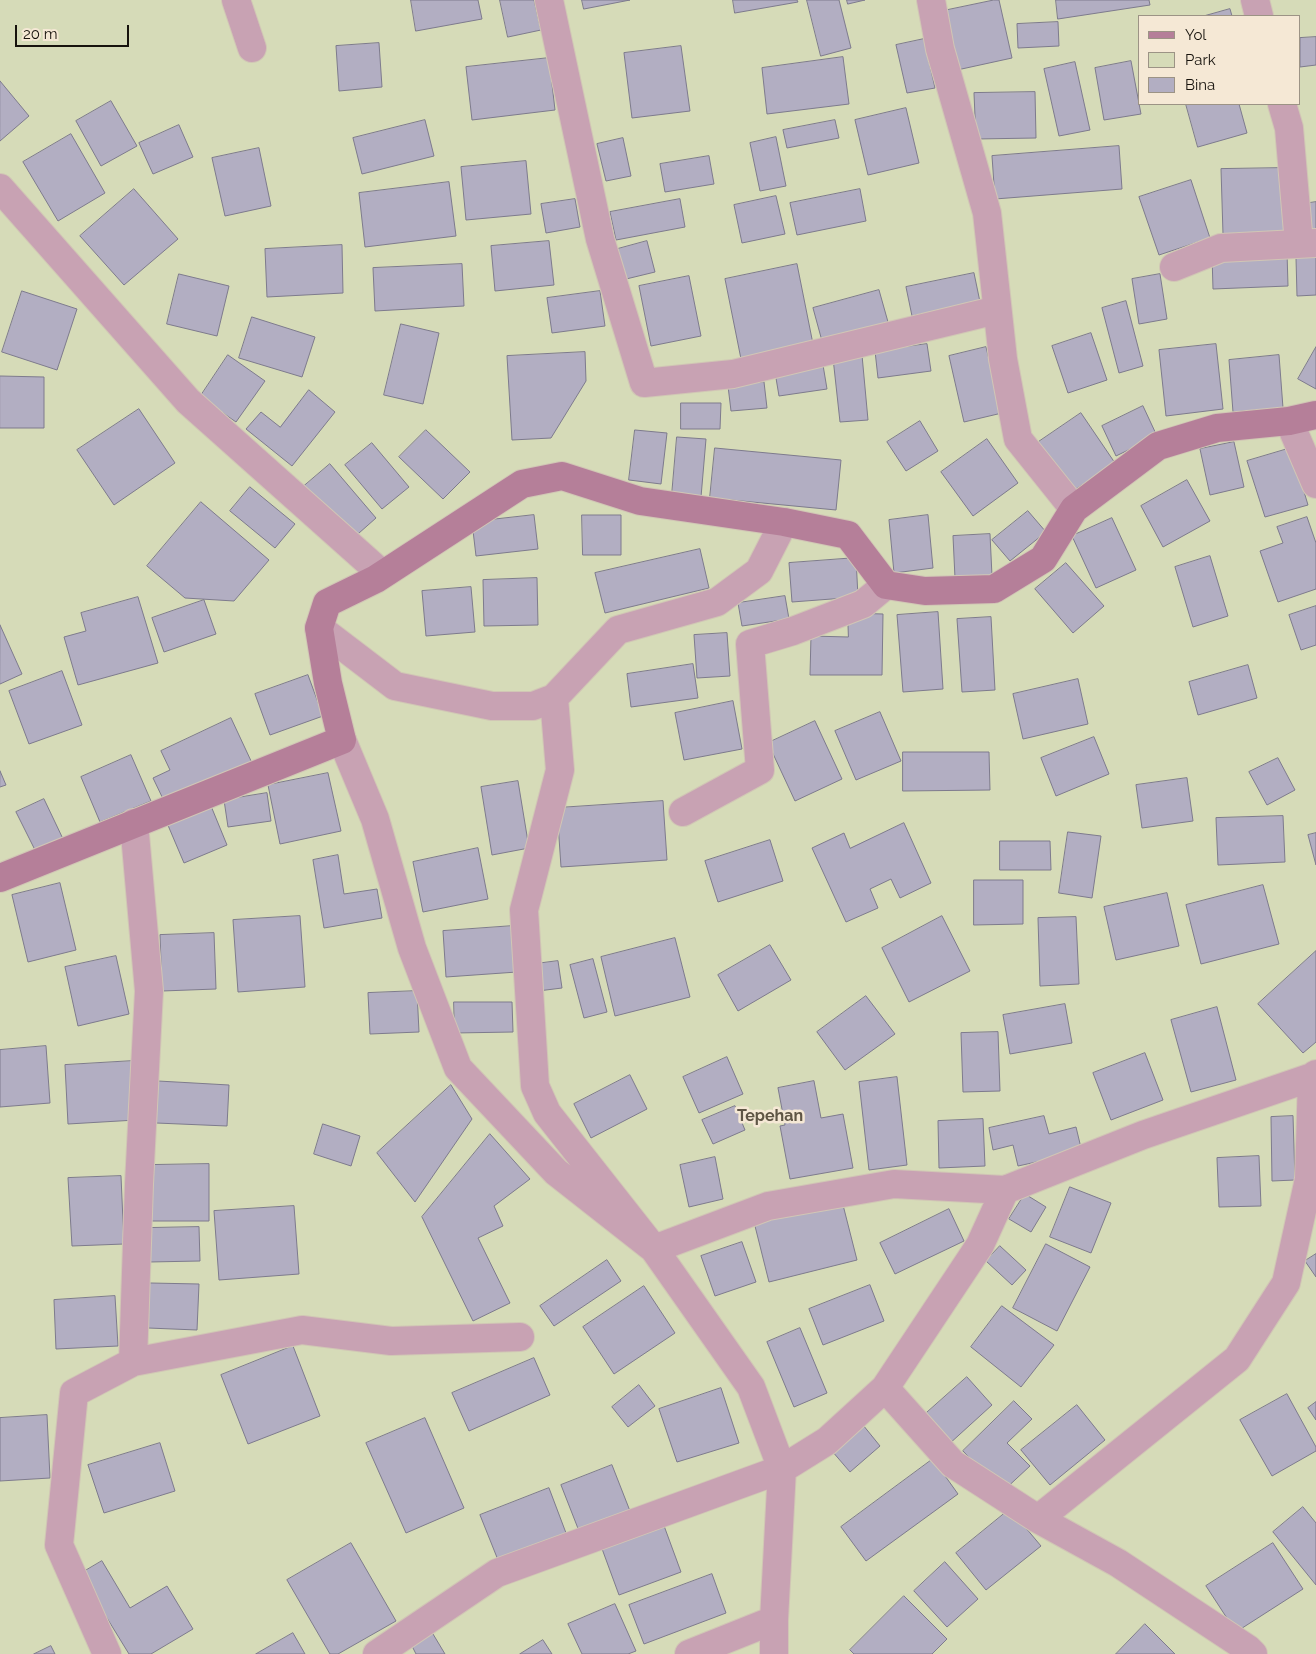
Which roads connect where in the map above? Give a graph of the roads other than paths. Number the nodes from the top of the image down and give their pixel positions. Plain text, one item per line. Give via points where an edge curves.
1 (236, 0) edge
2 (548, 0) edge
3 (931, 0) edge
4 (1255, 0) edge
5 (1259, 15) edge
6 (252, 48) dead end
7 (1282, 105) edge
8 (0, 188) edge
9 (1308, 244) edge
10 (1174, 268) dead end
11 (997, 310) junction
12 (1316, 415) edge
13 (1288, 421) junction
14 (1316, 484) edge
15 (1074, 509) junction
16 (784, 522) junction
17 (382, 574) junction
18 (886, 585) junction
19 (319, 628) junction
20 (554, 698) junction
21 (342, 740) junction
22 (683, 812) dead end
23 (134, 823) junction
24 (0, 878) edge
25 (1314, 1075) edge
26 (1005, 1190) junction
27 (654, 1248) junction
28 (520, 1336) dead end
29 (133, 1362) junction
30 (884, 1388) junction
31 (782, 1469) junction
32 (1038, 1519) junction
33 (774, 1620) junction
34 (107, 1654) edge
35 (377, 1654) edge
36 (688, 1654) edge
37 (774, 1654) edge
38 (1253, 1654) edge

1 - 6 street
2 - 11 street via 600,239 644,383 733,374
3 - 11 street via 940,49 987,213
4 - 5 street
7 - 9 street
8 - 17 street via 188,401
9 - 10 street via 1220,248
11 - 15 street via 1018,439
12 - 13 street
13 - 14 street
13 - 15 street via 1217,428 1158,446
15 - 18 street via 1044,559 994,590 925,591
16 - 17 street via 640,501 562,476 522,484
16 - 18 street via 848,535
16 - 20 street via 759,571 717,602 618,630
17 - 19 street via 327,603
18 - 22 street via 863,604 750,644 760,770
19 - 20 street via 395,686 492,706 533,706
19 - 21 street
20 - 27 street via 560,770 524,910 535,1086 547,1113
21 - 23 street
21 - 27 street via 375,820 412,948 458,1068 556,1172
23 - 24 street
23 - 29 street via 149,991
25 - 26 street
25 - 32 street via 1309,1179 1286,1283 1237,1359
26 - 27 street via 894,1184 768,1206
26 - 30 street via 980,1245
27 - 31 street via 751,1387
28 - 29 street via 391,1341 302,1330
29 - 34 street via 74,1393 60,1545
30 - 31 street via 828,1441
30 - 32 street via 953,1464
31 - 33 street
31 - 35 street via 497,1573
32 - 38 street via 1118,1563
33 - 36 street
33 - 37 street

